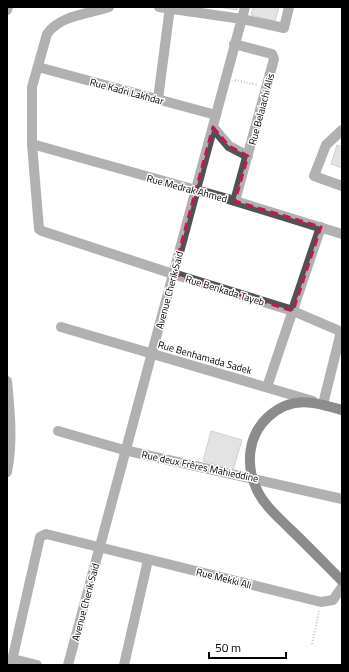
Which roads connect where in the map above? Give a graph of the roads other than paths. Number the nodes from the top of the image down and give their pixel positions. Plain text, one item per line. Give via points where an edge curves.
1 (8, 7) edge
2 (109, 7) edge
3 (159, 7) edge
4 (245, 7) edge
5 (289, 7) edge
6 (170, 8) edge
7 (7, 10) edge
8 (242, 19) junction
9 (234, 44) junction
10 (38, 67) junction
11 (158, 99) junction
12 (216, 115) junction
13 (213, 127) junction
14 (342, 130) edge
15 (32, 144) junction
16 (248, 156) junction
17 (342, 186) edge
18 (196, 191) junction
19 (235, 201) junction
20 (321, 227) junction
21 (342, 234) edge
22 (174, 274) junction
23 (293, 310) junction
24 (61, 327) dead end
25 (342, 332) edge
26 (151, 355) junction
27 (7, 381) edge
28 (267, 388) junction
29 (318, 403) junction
30 (342, 410) edge
31 (58, 431) dead end
32 (124, 450) junction
33 (7, 472) edge
34 (252, 477) junction
35 (342, 499) edge
36 (100, 548) junction
37 (148, 560) junction
38 (342, 581) edge
39 (342, 587) edge
40 (12, 662) edge
41 (37, 665) edge
42 (68, 665) edge
43 (124, 665) edge

1 - 7 street
2 - 10 street via 52,26 47,34
3 - 6 street
4 - 8 street, Avenue Cherik Said
5 - 8 street via 284,28
6 - 8 street
6 - 11 street
8 - 9 street, Avenue Cherik Said
9 - 12 street, Avenue Cherik Said
9 - 16 street, Rue Belaiachi Alis via 274,56
10 - 11 street, Rue Kadri Lakhdar
10 - 15 street via 32,87
11 - 12 street, Rue Kadri Lakhdar
12 - 13 street, Avenue Cherik Said
13 - 16 street via 229,146
13 - 18 street, Avenue Cherik Said
14 - 17 street via 326,145 314,176
15 - 18 street, Rue Medrak Ahmed
15 - 22 street, Rue Benkada Tayeb via 38,228
16 - 19 street, Rue Belaiachi Alis
18 - 19 street, Rue Medrak Ahmed
18 - 22 street, Avenue Cherik Said
19 - 20 street, Rue Medrak Ahmed
20 - 21 street, Rue Medrak Ahmed
20 - 23 street
22 - 23 street, Rue Benkada Tayeb
22 - 26 street, Avenue Cherik Said
23 - 25 street, Rue Benkada Tayeb
23 - 28 street
24 - 26 street, Rue Benhamada Sadek
25 - 29 street
26 - 28 street, Rue Benhamada Sadek
26 - 32 street, Avenue Cherik Said
27 - 33 street via 10,420 10,455
28 - 29 street, Rue Benhamada Sadek
29 - 30 main road, Rue Benhamada Sadek
29 - 34 main road via 288,404 278,409 259,426 251,446
31 - 32 street, Rue deux Frères Mahieddine
32 - 34 street, Rue deux Frères Mahieddine
32 - 36 street, Avenue Cherik Said
34 - 35 street, Rue deux Frères Mahieddine
34 - 38 main road via 267,505
36 - 37 street, Rue Mekki Ali
36 - 40 street, Rue Mekki Ali via 46,534 40,536
36 - 42 street, Avenue Cherik Said
37 - 39 street, Rue Mekki Ali via 321,602 333,600
37 - 43 street
40 - 41 street

